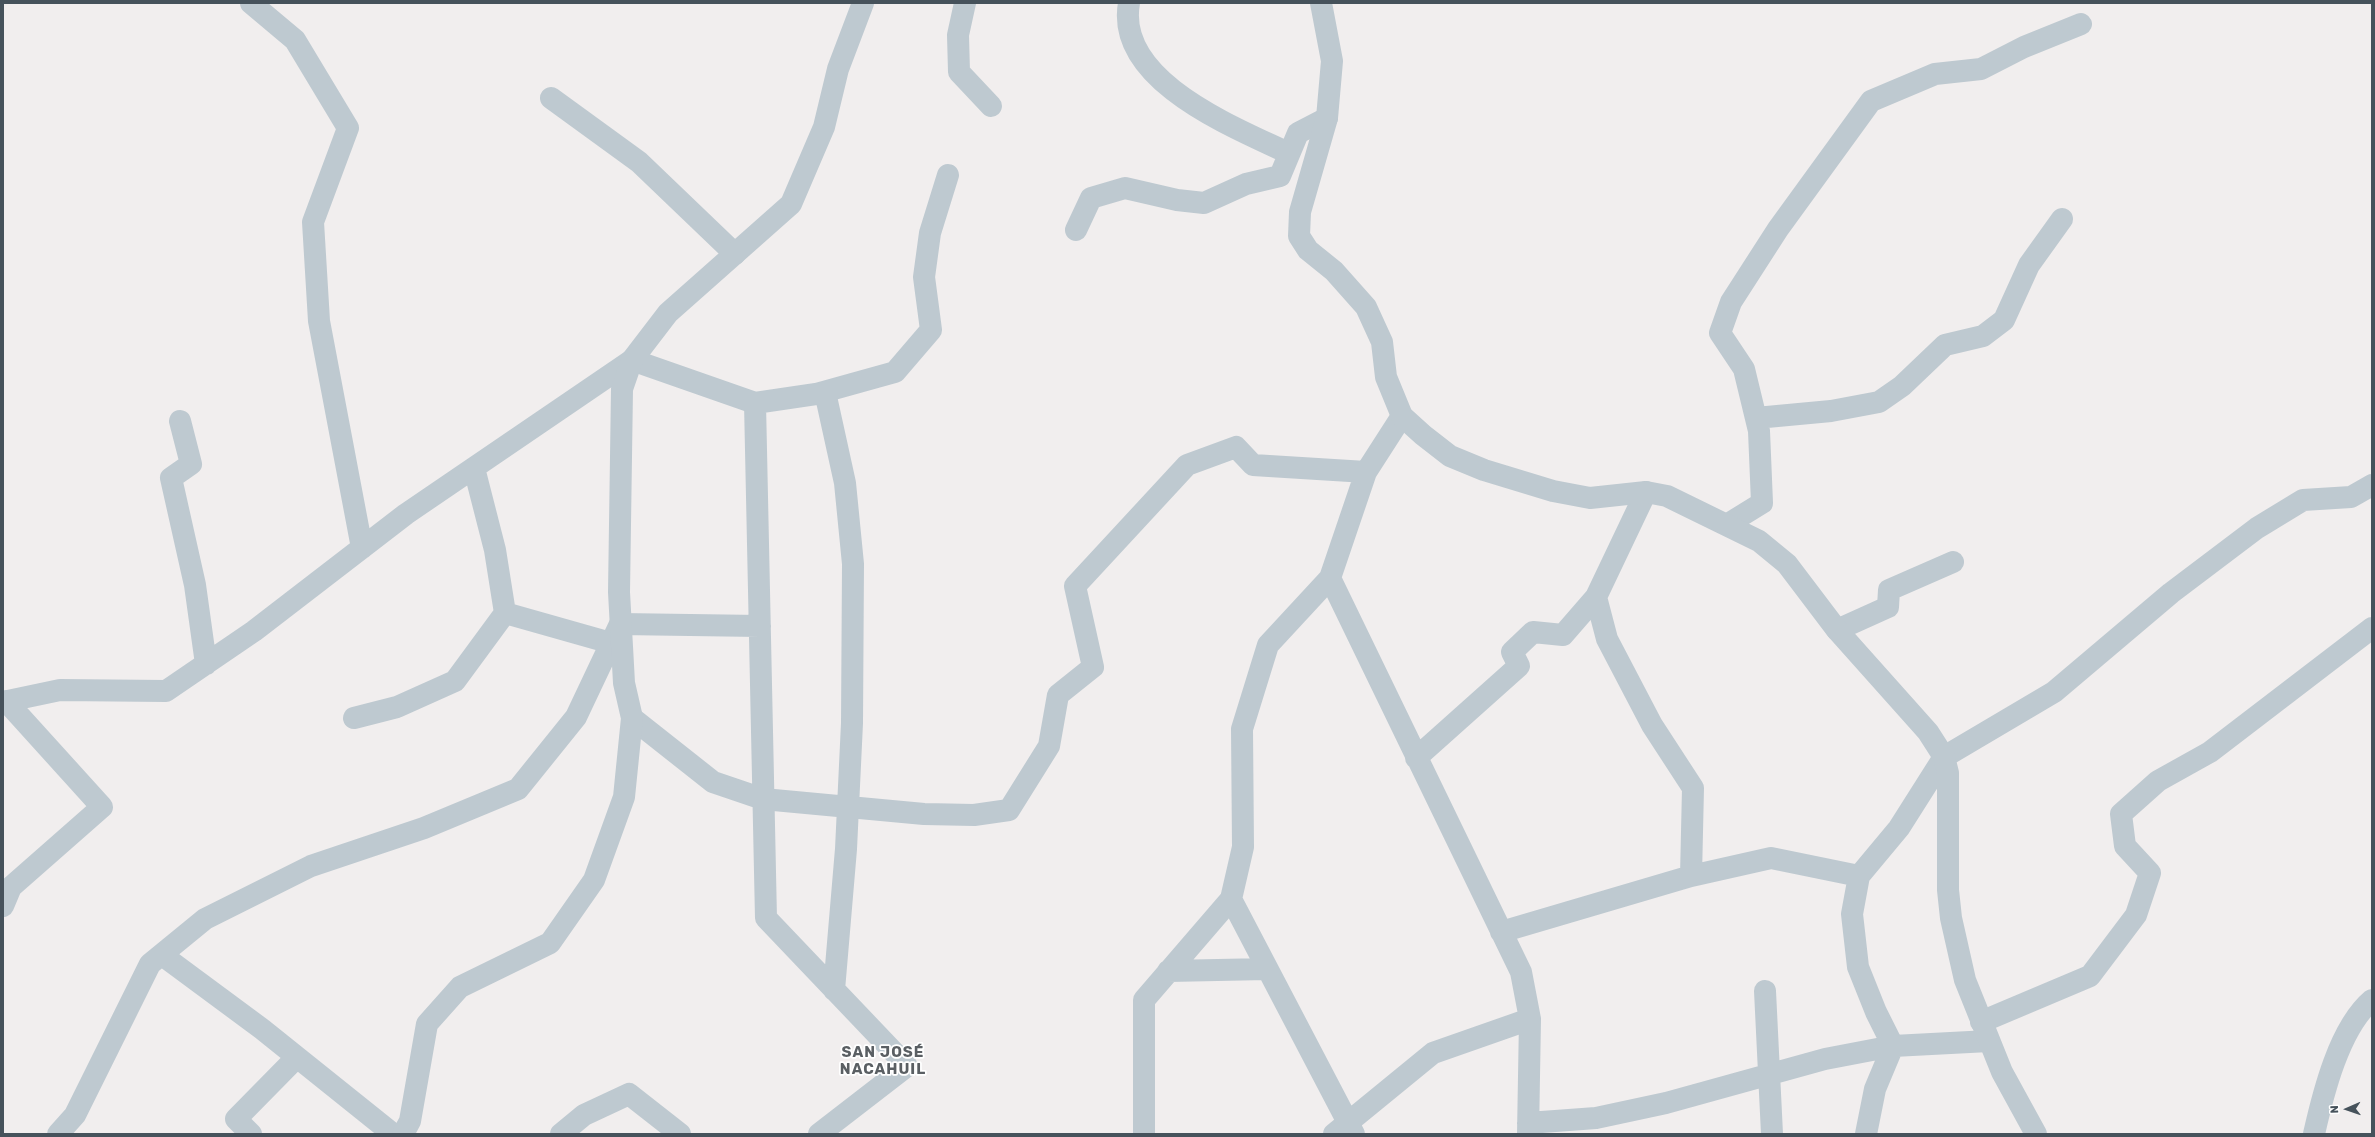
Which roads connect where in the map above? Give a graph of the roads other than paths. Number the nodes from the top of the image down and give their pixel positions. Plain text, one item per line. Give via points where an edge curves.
1 (251, 3) edge
2 (863, 3) edge
3 (965, 3) edge
4 (1129, 3) edge
5 (1321, 3) edge
6 (2081, 24) dead end
7 (551, 98) dead end
8 (991, 106) dead end
9 (1327, 118) junction
10 (1288, 153) junction
11 (948, 175) dead end
12 (2062, 219) dead end
13 (1076, 230) dead end
14 (735, 254) junction
15 (632, 360) junction
16 (825, 392) junction
17 (755, 403) junction
18 (1402, 416) junction
19 (1756, 418) junction
20 (180, 420) dead end
21 (474, 468) junction
22 (1366, 472) junction
23 (2372, 485) edge
24 (1646, 492) junction
25 (1728, 524) junction
26 (362, 548) junction
27 (1953, 562) dead end
28 (1330, 578) junction
29 (1596, 597) junction
30 (505, 613) junction
31 (620, 624) junction
32 (760, 626) junction
33 (2372, 628) edge
34 (1836, 630) junction
35 (611, 643) junction
36 (206, 664) junction
37 (5, 702) edge
38 (354, 718) dead end
39 (632, 718) junction
40 (1944, 757) junction
41 (1416, 758) junction
42 (763, 800) junction
43 (848, 808) junction
44 (1691, 876) junction
45 (1858, 876) junction
46 (1231, 899) junction
47 (3, 906) edge
48 (1501, 932) junction
49 (162, 955) junction
50 (1267, 969) junction
51 (1168, 971) junction
52 (834, 990) junction
53 (1765, 991) dead end
54 (2369, 1004) edge
55 (1530, 1019) junction
56 (1985, 1032) junction
57 (1893, 1046) junction
58 (296, 1058) junction
59 (1769, 1074) junction
60 (1528, 1129) edge
61 (1346, 1130) edge
62 (58, 1134) edge
63 (251, 1134) edge
64 (393, 1134) edge
65 (403, 1134) edge
66 (561, 1134) edge
67 (680, 1134) edge
68 (819, 1134) edge
69 (1144, 1134) edge
70 (1772, 1134) edge
71 (1866, 1134) edge
72 (2036, 1134) edge
73 (2314, 1134) edge

1 - 26 street via 295,40 348,128 313,222 320,321
2 - 14 street via 838,69 824,127 791,204
3 - 8 street via 958,35 959,72
4 - 10 street via 1128,12 1134,43 1152,72 1203,112
5 - 9 street via 1332,61
6 - 19 street via 2024,47 1982,69 1935,74 1870,100 1731,302 1720,333 1744,368
7 - 14 street via 639,162
9 - 10 street via 1298,133
9 - 18 street via 1300,212 1299,236 1308,250 1334,271 1366,307 1382,342 1386,377
10 - 13 street via 1280,176 1246,184 1204,202 1177,200 1125,188 1091,198
11 - 16 street via 930,233 924,277 931,330 896,372
12 - 19 street via 2029,265 2004,320 1984,336 1945,345 1902,386 1879,402 1831,411
14 - 15 street via 668,313
15 - 17 street
15 - 21 street
15 - 31 street via 622,389 618,592
16 - 17 street
16 - 43 street via 845,483 853,564 852,723
17 - 32 street
18 - 22 street
18 - 24 street via 1450,456 1484,470 1553,491 1590,498
19 - 25 street via 1759,432 1762,503
20 - 36 street via 191,464 171,478 195,585
21 - 26 street via 406,514
21 - 30 street via 495,550
22 - 28 street
22 - 43 street via 1252,465 1236,448 1187,465 1076,586 1093,667 1058,695 1049,746 1009,810 974,815
23 - 40 street via 2351,497 2303,500 2257,528 2171,593 2054,692
24 - 25 street via 1667,496
24 - 29 street
25 - 34 street via 1759,541 1787,564
26 - 36 street via 254,631
27 - 34 street via 1889,590 1888,607
28 - 41 street
28 - 46 street via 1268,645 1242,729 1243,848
29 - 41 street via 1563,634 1533,632 1512,652 1519,666
29 - 44 street via 1607,639 1652,726 1692,788
30 - 35 street
30 - 38 street via 455,681 397,707
31 - 32 street
31 - 35 street
31 - 39 street via 624,683
32 - 42 street
33 - 56 street via 2210,752 2158,781 2121,814 2125,846 2150,873 2136,915 2090,976
34 - 40 street via 1928,732
35 - 49 street via 576,718 518,789 424,828 311,866 205,919
36 - 37 street via 166,691 60,690
37 - 47 street via 102,807 11,887
39 - 42 street via 714,782
39 - 65 street via 624,798 594,880 550,943 460,987 427,1024 410,1121
40 - 45 street via 1899,828
40 - 56 street via 1948,773 1948,890 1951,918 1966,980
41 - 48 street
42 - 43 street
42 - 52 street via 766,918
43 - 52 street
44 - 45 street via 1771,858
44 - 48 street
45 - 57 street via 1852,914 1858,967
46 - 50 street
46 - 51 street
48 - 55 street via 1521,972
49 - 58 street
49 - 62 street via 150,964 75,1115
50 - 51 street
50 - 61 street
51 - 69 street via 1144,1000
52 - 68 street via 907,1066
53 - 59 street
54 - 73 street via 2346,1038 2326,1083
55 - 60 street
55 - 61 street via 1433,1053
56 - 57 street
56 - 72 street via 2002,1072
57 - 59 street via 1825,1059
57 - 71 street via 1875,1089
58 - 63 street via 236,1119
58 - 64 street
59 - 60 street via 1666,1104
59 - 70 street
66 - 67 street via 584,1115 629,1094

